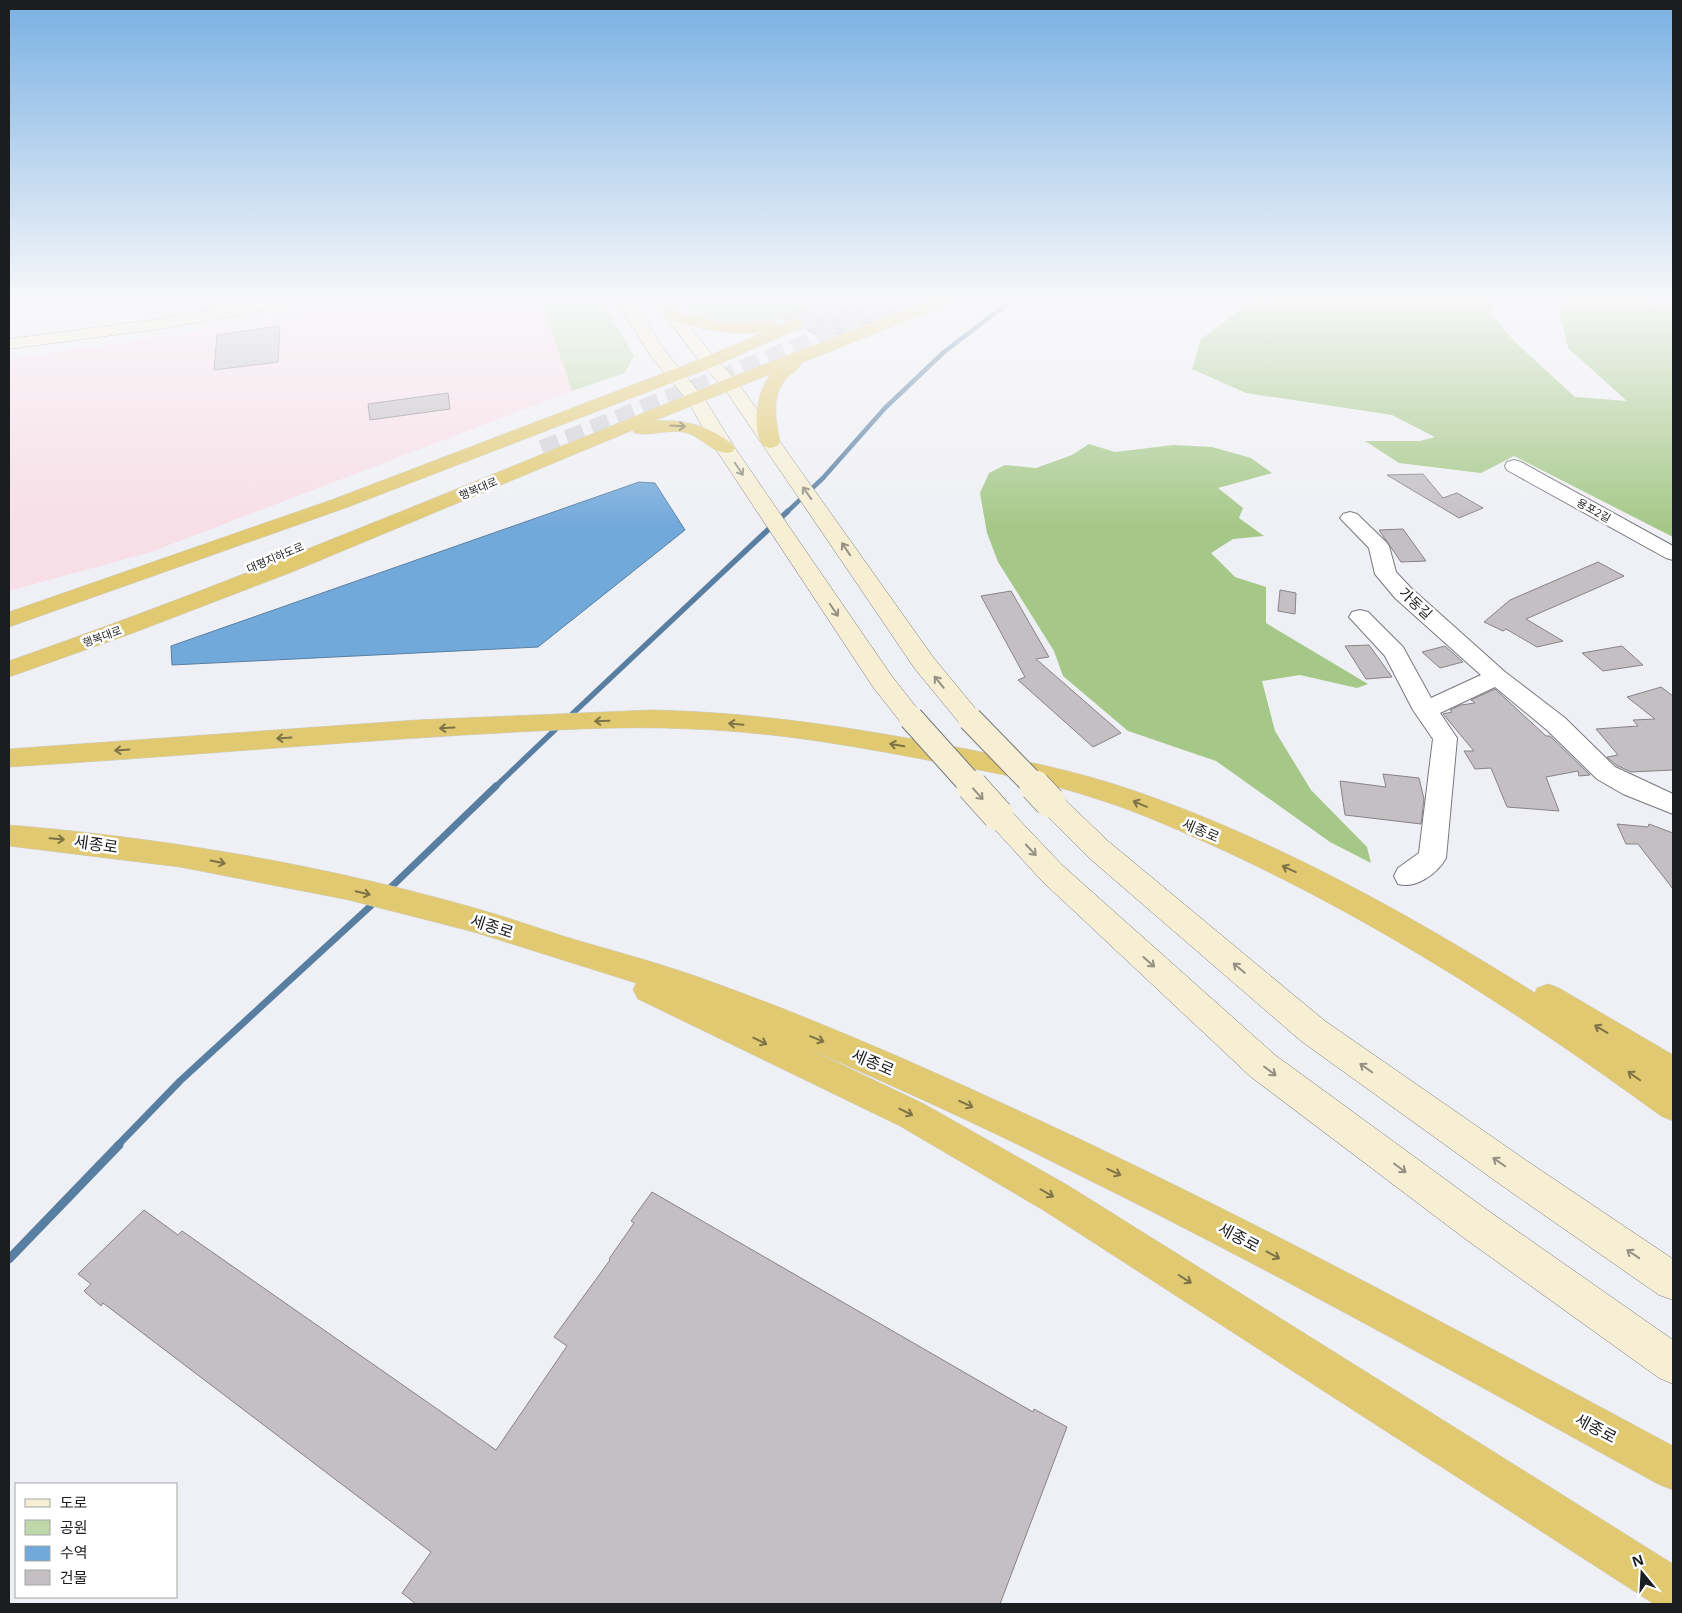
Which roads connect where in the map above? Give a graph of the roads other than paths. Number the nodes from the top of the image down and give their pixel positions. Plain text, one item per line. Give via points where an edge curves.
1 (673, 375) joint
2 (722, 375) edge
3 (753, 375) edge
4 (782, 375) edge
5 (730, 384) junction
6 (695, 398) junction
7 (770, 442) junction
8 (538, 445) junction
9 (580, 445) junction
10 (725, 448) junction
11 (1514, 466) dead end
12 (1350, 518) dead end
13 (1673, 554) edge
14 (1360, 617) dead end
15 (9, 621) edge
16 (9, 669) edge
17 (1497, 677) junction
18 (1425, 710) junction
19 (9, 758) edge
20 (1673, 805) edge
21 (9, 835) edge
22 (1408, 876) dead end
23 (1333, 890) junction
24 (540, 941) junction
25 (1673, 1072) edge
26 (1673, 1105) edge
27 (1673, 1281) edge
28 (1673, 1364) edge
29 (1673, 1469) edge
30 (1673, 1590) edge

1 - 6 street
1 - 8 highway
2 - 5 street
3 - 5 highway
4 - 7 highway via 767,392
5 - 6 highway
5 - 7 street
6 - 9 highway
6 - 10 street
27 -> 7 street, bridge via 1313,1030 1098,849 970,720 924,663
8 - 9 highway
8 - 15 highway, 대평지하도로 via 265,544
8 - 16 highway, 대평지하도로
9 -> 10 highway via 634,430 683,425 710,436
10 -> 28 street, bridge via 882,681 911,718 1052,873 1263,1066 1477,1225
11 - 13 street, 용포2길
12 - 17 street, 가동길 via 1379,546 1386,574 1403,593
14 - 18 street via 1395,652
17 - 18 street
17 - 20 street, 가동길 via 1556,724 1606,773
18 - 22 street via 1445,738 1444,748 1432,858
23 -> 19 highway, 세종로 via 1127,799 1064,779 835,734 756,725 651,719 495,725
21 -> 24 highway, 세종로 via 204,859 316,881 465,917
25 -> 23 highway via 1473,954 1399,916
26 -> 23 highway, 세종로 via 1538,1011
24 -> 29 highway, 세종로 via 691,988 801,1032 1121,1175
24 -> 30 highway via 912,1115 1056,1198

